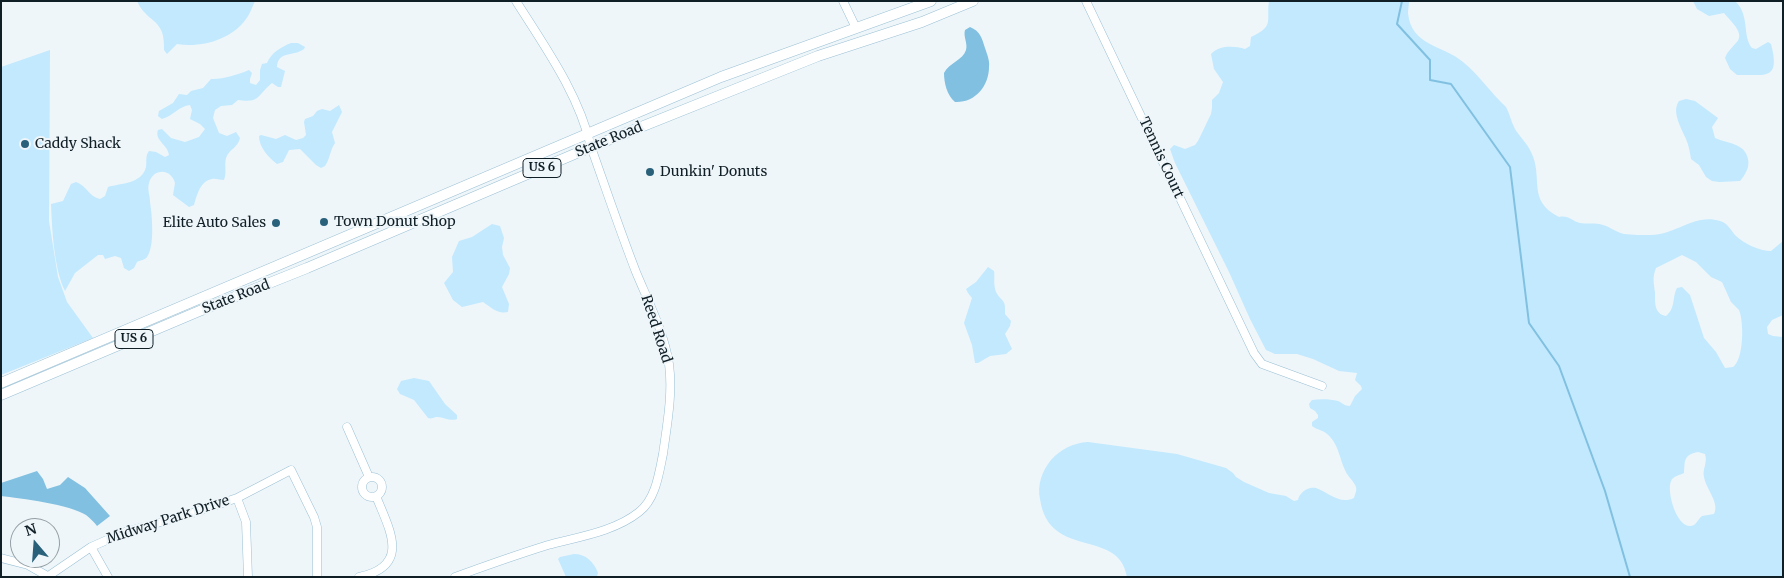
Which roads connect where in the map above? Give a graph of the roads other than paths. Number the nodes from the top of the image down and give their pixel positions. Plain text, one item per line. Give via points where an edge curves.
1 (516, 1) edge
2 (843, 1) edge
3 (931, 1) edge
4 (973, 1) edge
5 (1086, 1) edge
6 (856, 28) junction
7 (815, 43) junction
8 (818, 56) junction
9 (588, 134) junction
10 (591, 147) junction
11 (16, 377) junction
12 (1, 383) edge
13 (1322, 386) dead end
14 (18, 388) junction
15 (1, 395) edge
16 (347, 426) dead end
17 (368, 477) junction
18 (376, 496) junction
19 (237, 498) junction
20 (91, 547) junction
21 (1, 558) edge
22 (48, 576) edge
23 (459, 576) edge
24 (108, 577) edge
25 (248, 577) edge
26 (317, 577) edge
27 (359, 577) edge

1 - 9 street, Reed Road via 567,85
2 - 6 street
3 - 6 main road, State Road / US 6
4 - 8 main road, State Road / US 6 via 922,22
5 - 13 street, Tennis Court via 1254,353 1262,364
6 - 7 main road, State Road / US 6
7 - 8 street
7 - 9 main road, State Road / US 6 via 721,77
8 - 10 main road, State Road / US 6
9 - 10 street, Reed Road
9 - 11 main road, State Road / US 6
10 - 14 main road, State Road / US 6
10 - 23 street, Reed Road via 668,363 669,404 655,488 641,511 620,524
11 - 12 main road, State Road / US 6
11 - 14 street
14 - 15 main road, State Road / US 6
16 - 17 street
17 - 18 street via 362,484 363,490 370,496
17 - 18 street via 375,477 382,483 382,489
18 - 27 street via 394,547 384,565
19 - 20 street, Midway Park Drive via 132,530
19 - 25 street via 246,522
19 - 26 street, Midway Park Drive via 291,470 317,526
20 - 22 street, Midway Park Drive
20 - 24 street
21 - 22 street via 28,565

